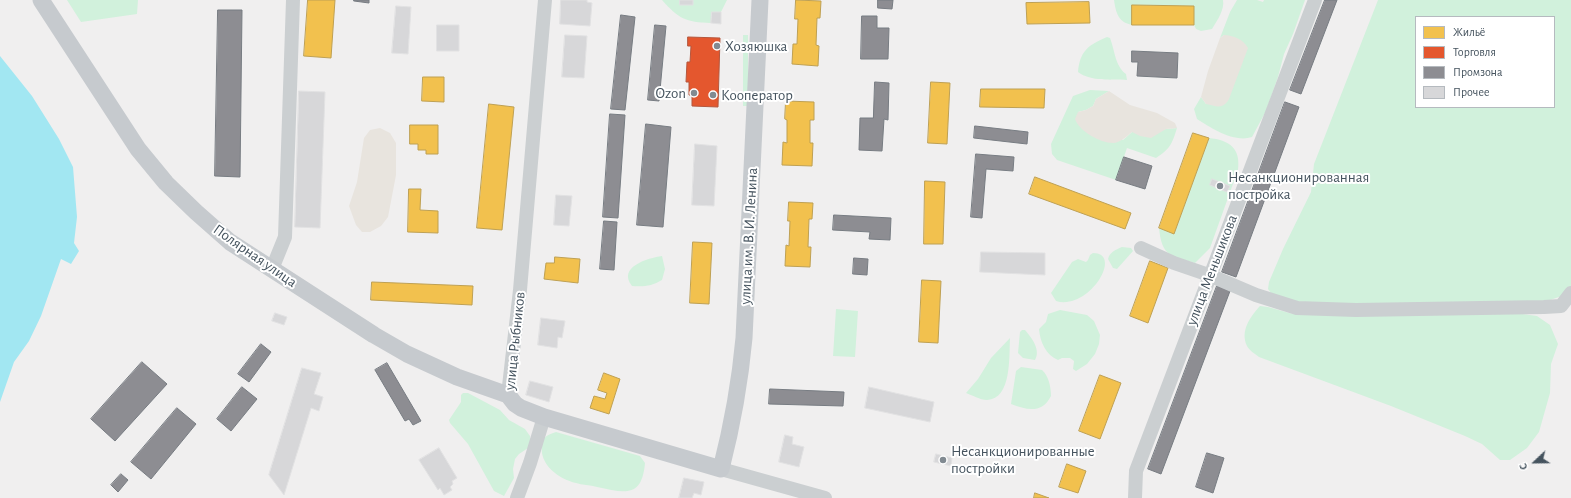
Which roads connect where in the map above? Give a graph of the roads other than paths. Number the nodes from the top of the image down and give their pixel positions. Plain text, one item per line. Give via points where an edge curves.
1 (41, 0) edge
2 (293, 0) edge
3 (545, 0) edge
4 (760, 0) edge
5 (1315, 0) edge
6 (1141, 248) dead end
7 (272, 270) junction
8 (1209, 275) junction
9 (1571, 293) edge
10 (508, 395) junction
11 (544, 417) junction
12 (721, 469) junction
13 (517, 498) edge
14 (825, 498) edge
15 (1135, 498) edge

1 - 7 main road, Полярная улица via 130,137 166,183 230,242
2 - 7 street via 285,237
3 - 10 street, улица Рыбников via 521,284
4 - 12 main road, улица им. В. И. Ленина via 741,375
5 - 8 street, улица Меньшикова via 1259,151
6 - 8 street via 1174,264
7 - 10 main road, Полярная улица via 407,354 457,377
8 - 9 street via 1256,295 1297,308 1356,310 1544,307 1562,306
8 - 15 street, улица Меньшикова via 1136,471
10 - 11 main road, улица Рыбников via 521,408
11 - 12 main road, улица Рыбников
11 - 13 street
12 - 14 street, улица Рыбников

